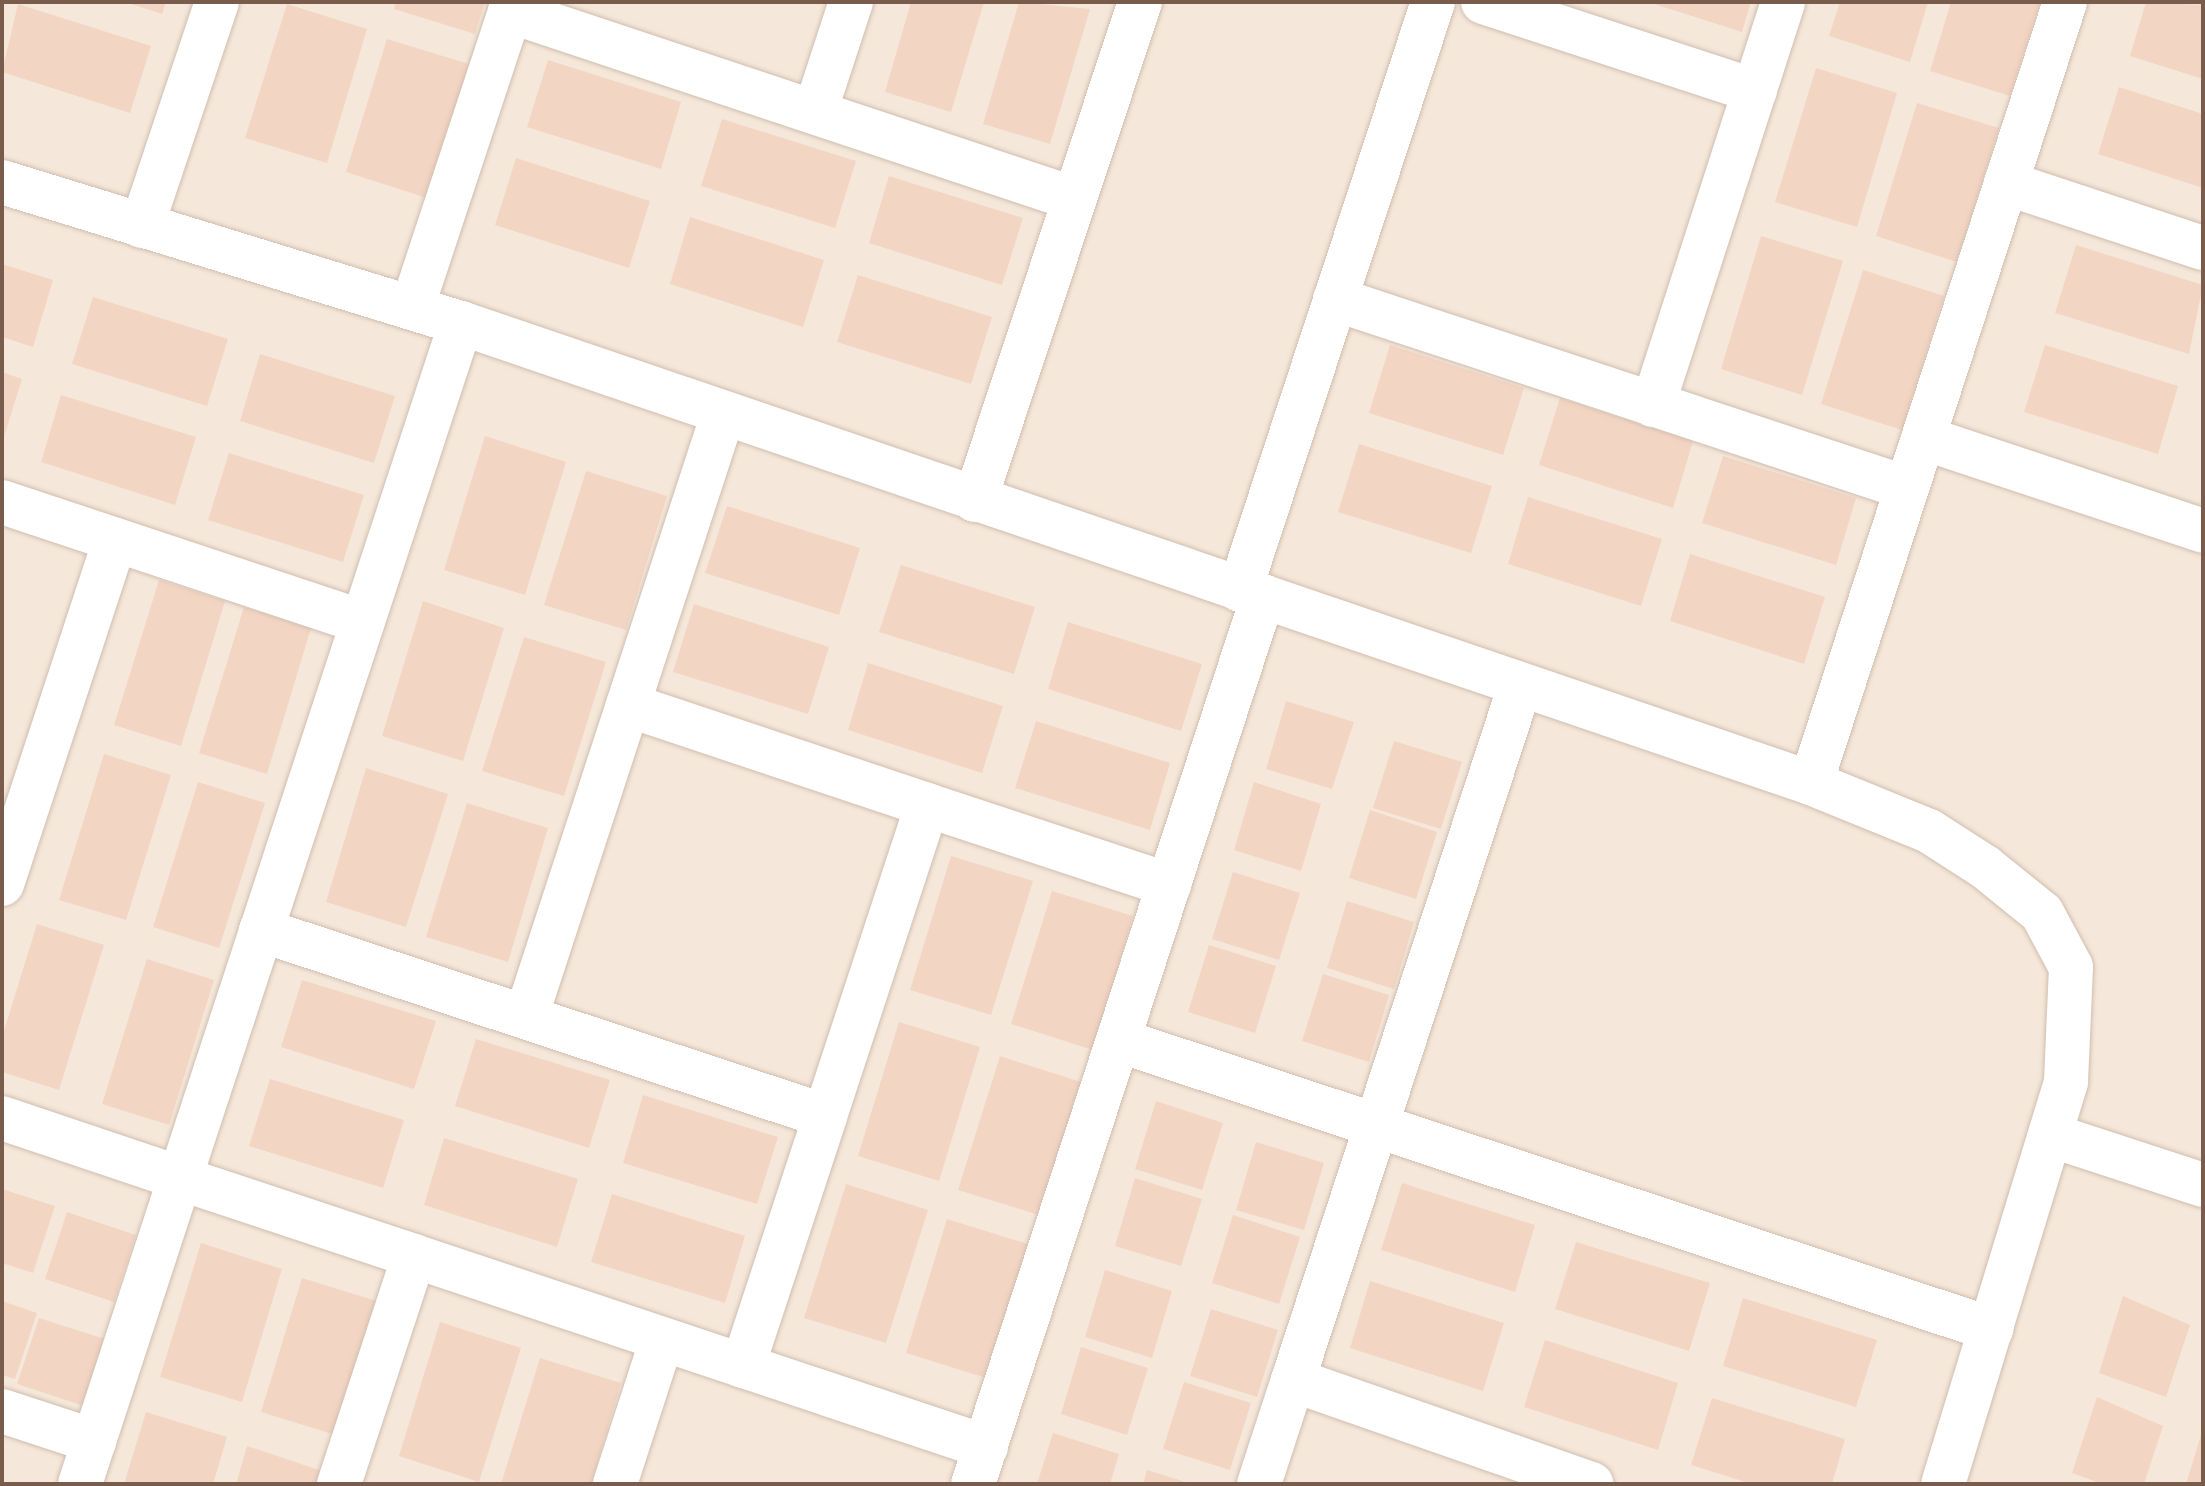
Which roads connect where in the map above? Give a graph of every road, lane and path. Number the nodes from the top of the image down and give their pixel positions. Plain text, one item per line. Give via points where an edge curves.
1 (217, 2) edge
2 (851, 2) edge
3 (1140, 2) edge
4 (1433, 2) edge
5 (1483, 2) edge
6 (1783, 2) edge
7 (2065, 2) edge
8 (512, 6) edge
9 (1755, 91) junction
10 (815, 112) junction
11 (2, 182) edge
12 (2006, 183) junction
13 (1075, 199) junction
14 (142, 226) junction
15 (2203, 248) edge
16 (1335, 299) junction
17 (412, 308) junction
18 (461, 323) junction
19 (1653, 405) junction
20 (723, 415) junction
21 (1924, 438) junction
22 (1907, 488) junction
23 (975, 500) junction
24 (2, 502) edge
25 (2203, 531) edge
26 (115, 540) junction
27 (1251, 593) junction
28 (363, 622) junction
29 (1519, 689) junction
30 (628, 705) junction
31 (1811, 783) junction
32 (927, 805) junction
33 (10, 835) edge
34 (2, 884) edge
35 (1169, 885) junction
36 (261, 930) junction
37 (526, 1017) junction
38 (1118, 1040) junction
39 (825, 1116) junction
40 (2, 1118) edge
41 (1375, 1126) junction
42 (2050, 1135) junction
43 (180, 1178) junction
44 (2203, 1185) edge
45 (414, 1256) junction
46 (1991, 1329) junction
47 (662, 1339) junction
48 (743, 1366) junction
49 (1293, 1380) junction
50 (2, 1411) edge
51 (94, 1441) junction
52 (980, 1465) edge
53 (1597, 1483) edge
54 (80, 1484) edge
55 (339, 1484) edge
56 (615, 1484) edge
57 (1259, 1484) edge
58 (1943, 1484) edge

1 - 14 street
2 - 10 street
3 - 13 street
4 - 16 street
5 - 9 street
6 - 9 street
7 - 12 street
8 - 10 street
8 - 17 street
9 - 19 street
10 - 13 street
11 - 14 street
12 - 15 street
12 - 21 street
13 - 23 street
14 - 17 street
16 - 19 street
16 - 27 street
17 - 18 street
18 - 20 street
18 - 28 street
19 - 22 street
20 - 23 street
20 - 30 street
21 - 22 street
21 - 25 street
22 - 31 street
23 - 27 street
24 - 26 street
26 - 28 street
26 - 33 street
27 - 29 street
27 - 35 street
28 - 36 street
29 - 31 street
29 - 41 street
30 - 32 street
30 - 37 street
31 - 42 street via 1929,831 2042,913 2071,967 2066,1082
32 - 35 street
32 - 39 street
33 - 34 street
35 - 38 street
36 - 37 street
36 - 43 street
37 - 39 street
38 - 41 street
38 - 52 street
39 - 48 street
40 - 43 street
41 - 46 street
41 - 49 street
42 - 44 street
42 - 46 street
43 - 45 street
43 - 51 street
45 - 47 street
45 - 55 street
46 - 58 street
47 - 48 street
47 - 56 street
48 - 52 street
49 - 53 street
49 - 57 street
50 - 51 street
51 - 54 street

